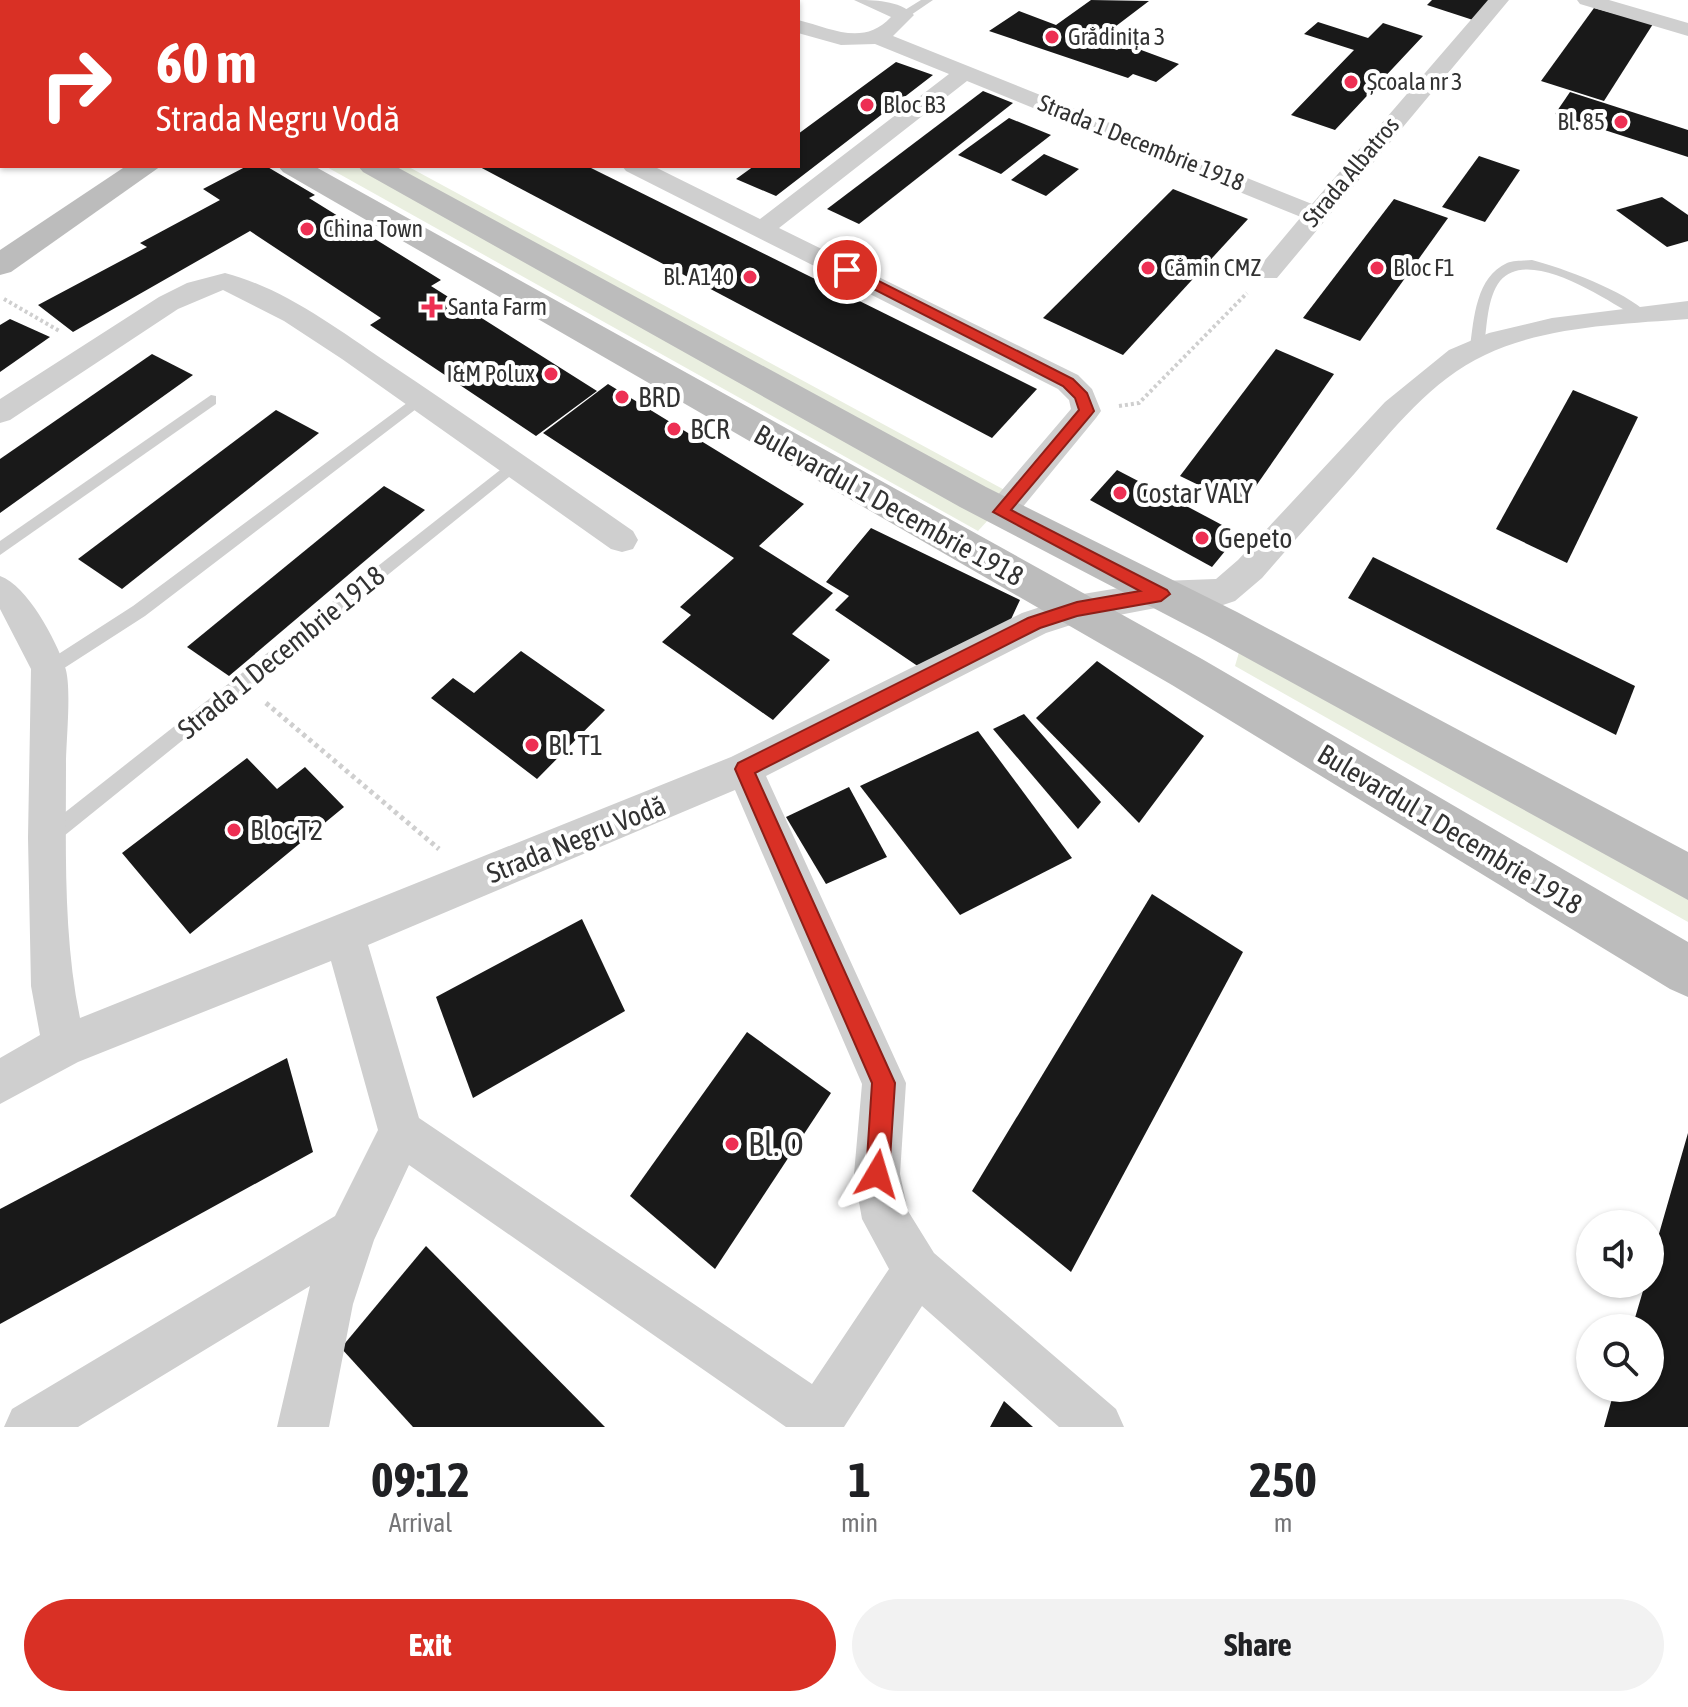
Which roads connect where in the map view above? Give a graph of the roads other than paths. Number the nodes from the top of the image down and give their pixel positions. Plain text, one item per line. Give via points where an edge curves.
1 (864, 0) edge
2 (928, 0) edge
3 (1499, 0) edge
4 (1587, 0) edge
5 (904, 15) junction
6 (800, 27) edge
7 (1688, 30) edge
8 (879, 38) junction
9 (966, 72) junction
10 (143, 168) edge
11 (297, 168) edge
12 (377, 168) edge
13 (638, 168) edge
14 (1315, 214) junction
15 (764, 228) junction
16 (0, 265) edge
17 (1268, 272) road end
18 (1688, 310) edge
19 (1640, 313) junction
20 (1477, 347) junction
21 (419, 399) junction
22 (211, 400) dead end
23 (0, 413) edge
24 (514, 465) junction
25 (1001, 512) junction
26 (622, 540) dead end
27 (0, 549) edge
28 (0, 589) edge
29 (1161, 594) junction
30 (1077, 609) junction
31 (49, 669) junction
32 (744, 769) junction
33 (47, 838) junction
34 (1688, 877) edge
35 (344, 935) junction
36 (1688, 971) edge
37 (64, 1046) junction
38 (0, 1082) edge
39 (401, 1132) junction
40 (352, 1233) junction
41 (917, 1270) junction
42 (30, 1427) edge
43 (303, 1427) edge
44 (1098, 1427) edge

1 - 5 street
2 - 5 lane
3 - 14 street, Strada Albatros
4 - 7 street
5 - 8 street
6 - 8 street, Strada 1 Decembrie 1918 via 846,41
8 - 9 street, Strada 1 Decembrie 1918
9 - 14 street, Strada 1 Decembrie 1918
9 - 15 street
10 - 16 main road
11 - 30 main road, Bulevardul 1 Decembrie 1918
12 - 25 main road, Bulevardul 1 Decembrie 1918
13 - 15 street
14 - 17 street, Strada Albatros
15 - 25 street via 1068,382 1082,396 1086,411
18 - 19 street, Strada Negru Vodă
19 - 20 street, Strada Negru Vodă
19 - 20 lane via 1566,275 1525,262 1504,266 1489,283 1479,311
20 - 29 street, Strada Negru Vodă via 1437,371 1395,410 1223,592
21 - 23 street via 308,322 230,280 175,300
21 - 24 street
21 - 31 lane via 139,611
22 - 27 lane
24 - 26 street
24 - 33 lane, Strada 1 Decembrie 1918
25 - 29 main road, Bulevardul 1 Decembrie 1918
28 - 31 street via 13,601
29 - 30 street, Strada Negru Vodă
29 - 34 main road, Bulevardul 1 Decembrie 1918
30 - 32 street, Strada Negru Vodă via 1034,623
30 - 36 main road, Bulevardul 1 Decembrie 1918
31 - 33 street
32 - 35 street, Strada Negru Vodă
32 - 41 street via 884,1083 877,1174 886,1219
33 - 37 street via 52,986
35 - 37 street, Strada Negru Vodă
35 - 39 street
37 - 38 street, Strada Negru Vodă
39 - 40 street
39 - 41 street via 819,1419
40 - 42 street
40 - 43 street via 328,1304
41 - 44 street

